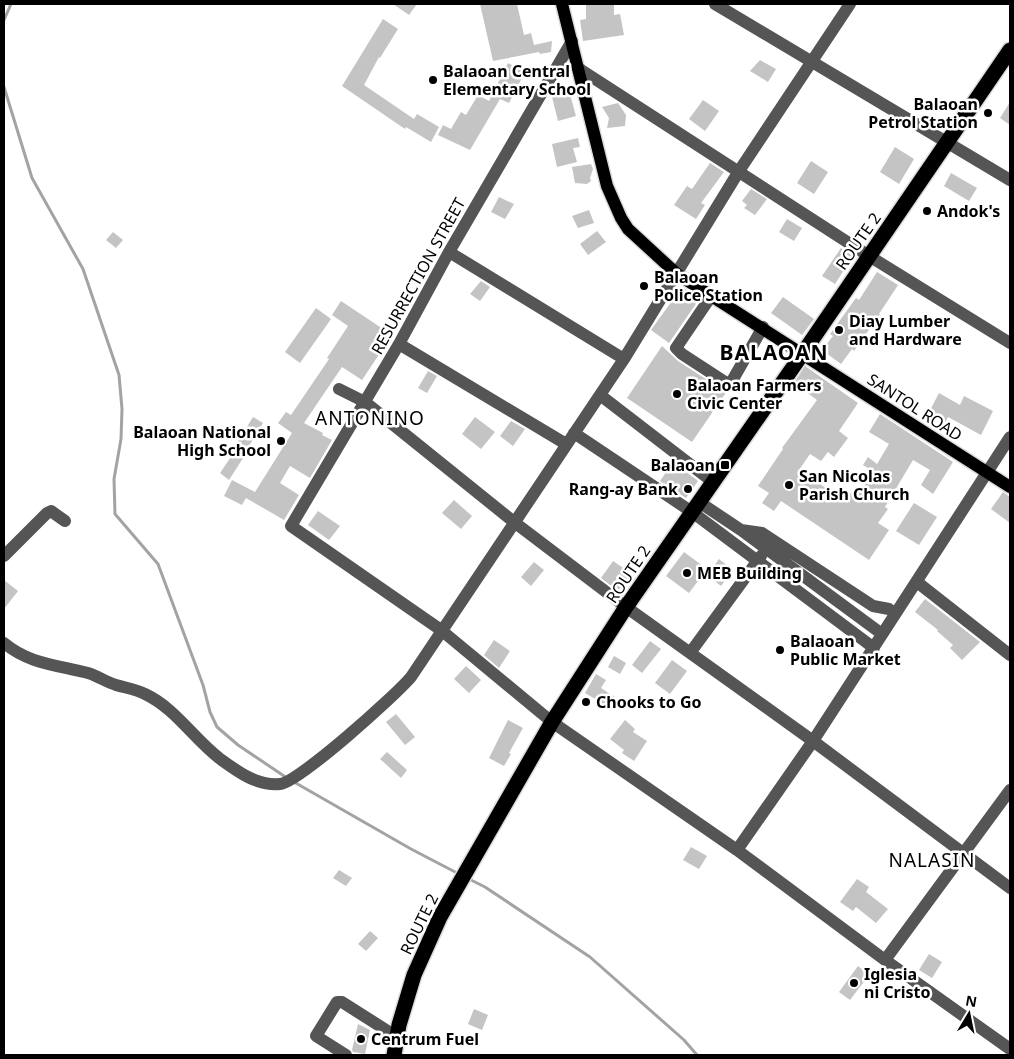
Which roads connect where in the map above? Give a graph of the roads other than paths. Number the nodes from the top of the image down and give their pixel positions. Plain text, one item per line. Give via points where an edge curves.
1 (562, 4) edge
2 (715, 4) edge
3 (850, 4) edge
4 (572, 41) junction
5 (1010, 50) edge
6 (811, 60) junction
7 (578, 68) junction
8 (948, 143) junction
9 (739, 171) junction
10 (1010, 180) edge
11 (449, 252) junction
12 (869, 256) junction
13 (677, 274) junction
14 (712, 295) junction
15 (763, 327) junction
16 (399, 344) junction
17 (1010, 344) edge
18 (803, 353) junction
19 (624, 358) junction
20 (339, 389) dead end
21 (600, 395) junction
22 (365, 402) junction
23 (574, 433) junction
24 (1010, 437) edge
25 (566, 444) junction
26 (986, 472) junction
27 (713, 482) junction
28 (1010, 487) edge
29 (696, 507) junction
30 (65, 521) dead end
31 (514, 522) junction
32 (740, 530) junction
33 (765, 549) junction
34 (4, 556) edge
35 (757, 561) junction
36 (833, 580) junction
37 (917, 582) junction
38 (823, 592) junction
39 (814, 603) junction
40 (626, 607) junction
41 (895, 614) junction
42 (441, 630) junction
43 (882, 634) junction
44 (4, 642) edge
45 (874, 648) junction
46 (690, 653) junction
47 (1010, 655) edge
48 (552, 722) junction
49 (812, 741) junction
50 (1010, 790) edge
51 (738, 850) junction
52 (964, 853) junction
53 (1010, 888) edge
54 (885, 960) junction
55 (397, 1037) junction
56 (1010, 1049) edge
57 (346, 1055) edge
58 (394, 1055) edge

1 - 4 main road, SANTOL ROAD
2 - 6 street
3 - 6 street
4 - 7 main road, SANTOL ROAD
4 - 11 street, RESURRECTION STREET
5 - 8 highway, ROUTE 2
6 - 8 street
6 - 9 street
7 - 9 street
7 - 13 main road, SANTOL ROAD via 601,168 621,218 636,238
8 - 10 street
8 - 12 highway, ROUTE 2
9 - 12 street
9 - 13 street
11 - 16 street, RESURRECTION STREET
11 - 19 street
12 - 17 street
12 - 18 highway, ROUTE 2
13 - 14 main road, SANTOL ROAD
13 - 19 street
14 - 15 main road, SANTOL ROAD
14 - 15 street via 676,348 725,382 732,382
15 - 18 main road, SANTOL ROAD
16 - 22 street, RESURRECTION STREET
16 - 25 street
18 - 26 main road, SANTOL ROAD
18 - 27 highway, ROUTE 2
19 - 21 street
20 - 22 street
21 - 23 street
21 - 27 street
22 - 31 street
22 - 42 street, RESURRECTION STREET via 291,526
23 - 25 street
23 - 29 street
24 - 26 street
25 - 31 street
26 - 28 main road, SANTOL ROAD
26 - 37 street
27 - 29 highway, ROUTE 2
29 - 32 street
29 - 35 street
29 - 40 highway, ROUTE 2
30 - 34 street via 54,513 47,513
31 - 40 street
31 - 42 street
32 - 33 street
32 - 36 street via 762,533
33 - 35 street
33 - 38 street
35 - 39 street
35 - 46 street
36 - 38 street
36 - 41 street via 873,606 889,609
37 - 41 street
37 - 47 street
38 - 39 street
38 - 43 street
39 - 45 street
40 - 46 street
40 - 48 highway, ROUTE 2
41 - 43 street
42 - 44 street via 403,686 312,765 282,784 249,779 218,757 177,717 149,696 90,674 38,662
42 - 48 street
43 - 45 street
45 - 49 street
46 - 49 street
48 - 51 street
48 - 55 highway, ROUTE 2 via 440,917 414,975
49 - 51 street
49 - 52 street
50 - 52 street
51 - 54 street
52 - 53 street
52 - 54 street
54 - 56 street
55 - 57 street via 342,1002 337,1002 316,1036
55 - 58 highway, ROUTE 2

